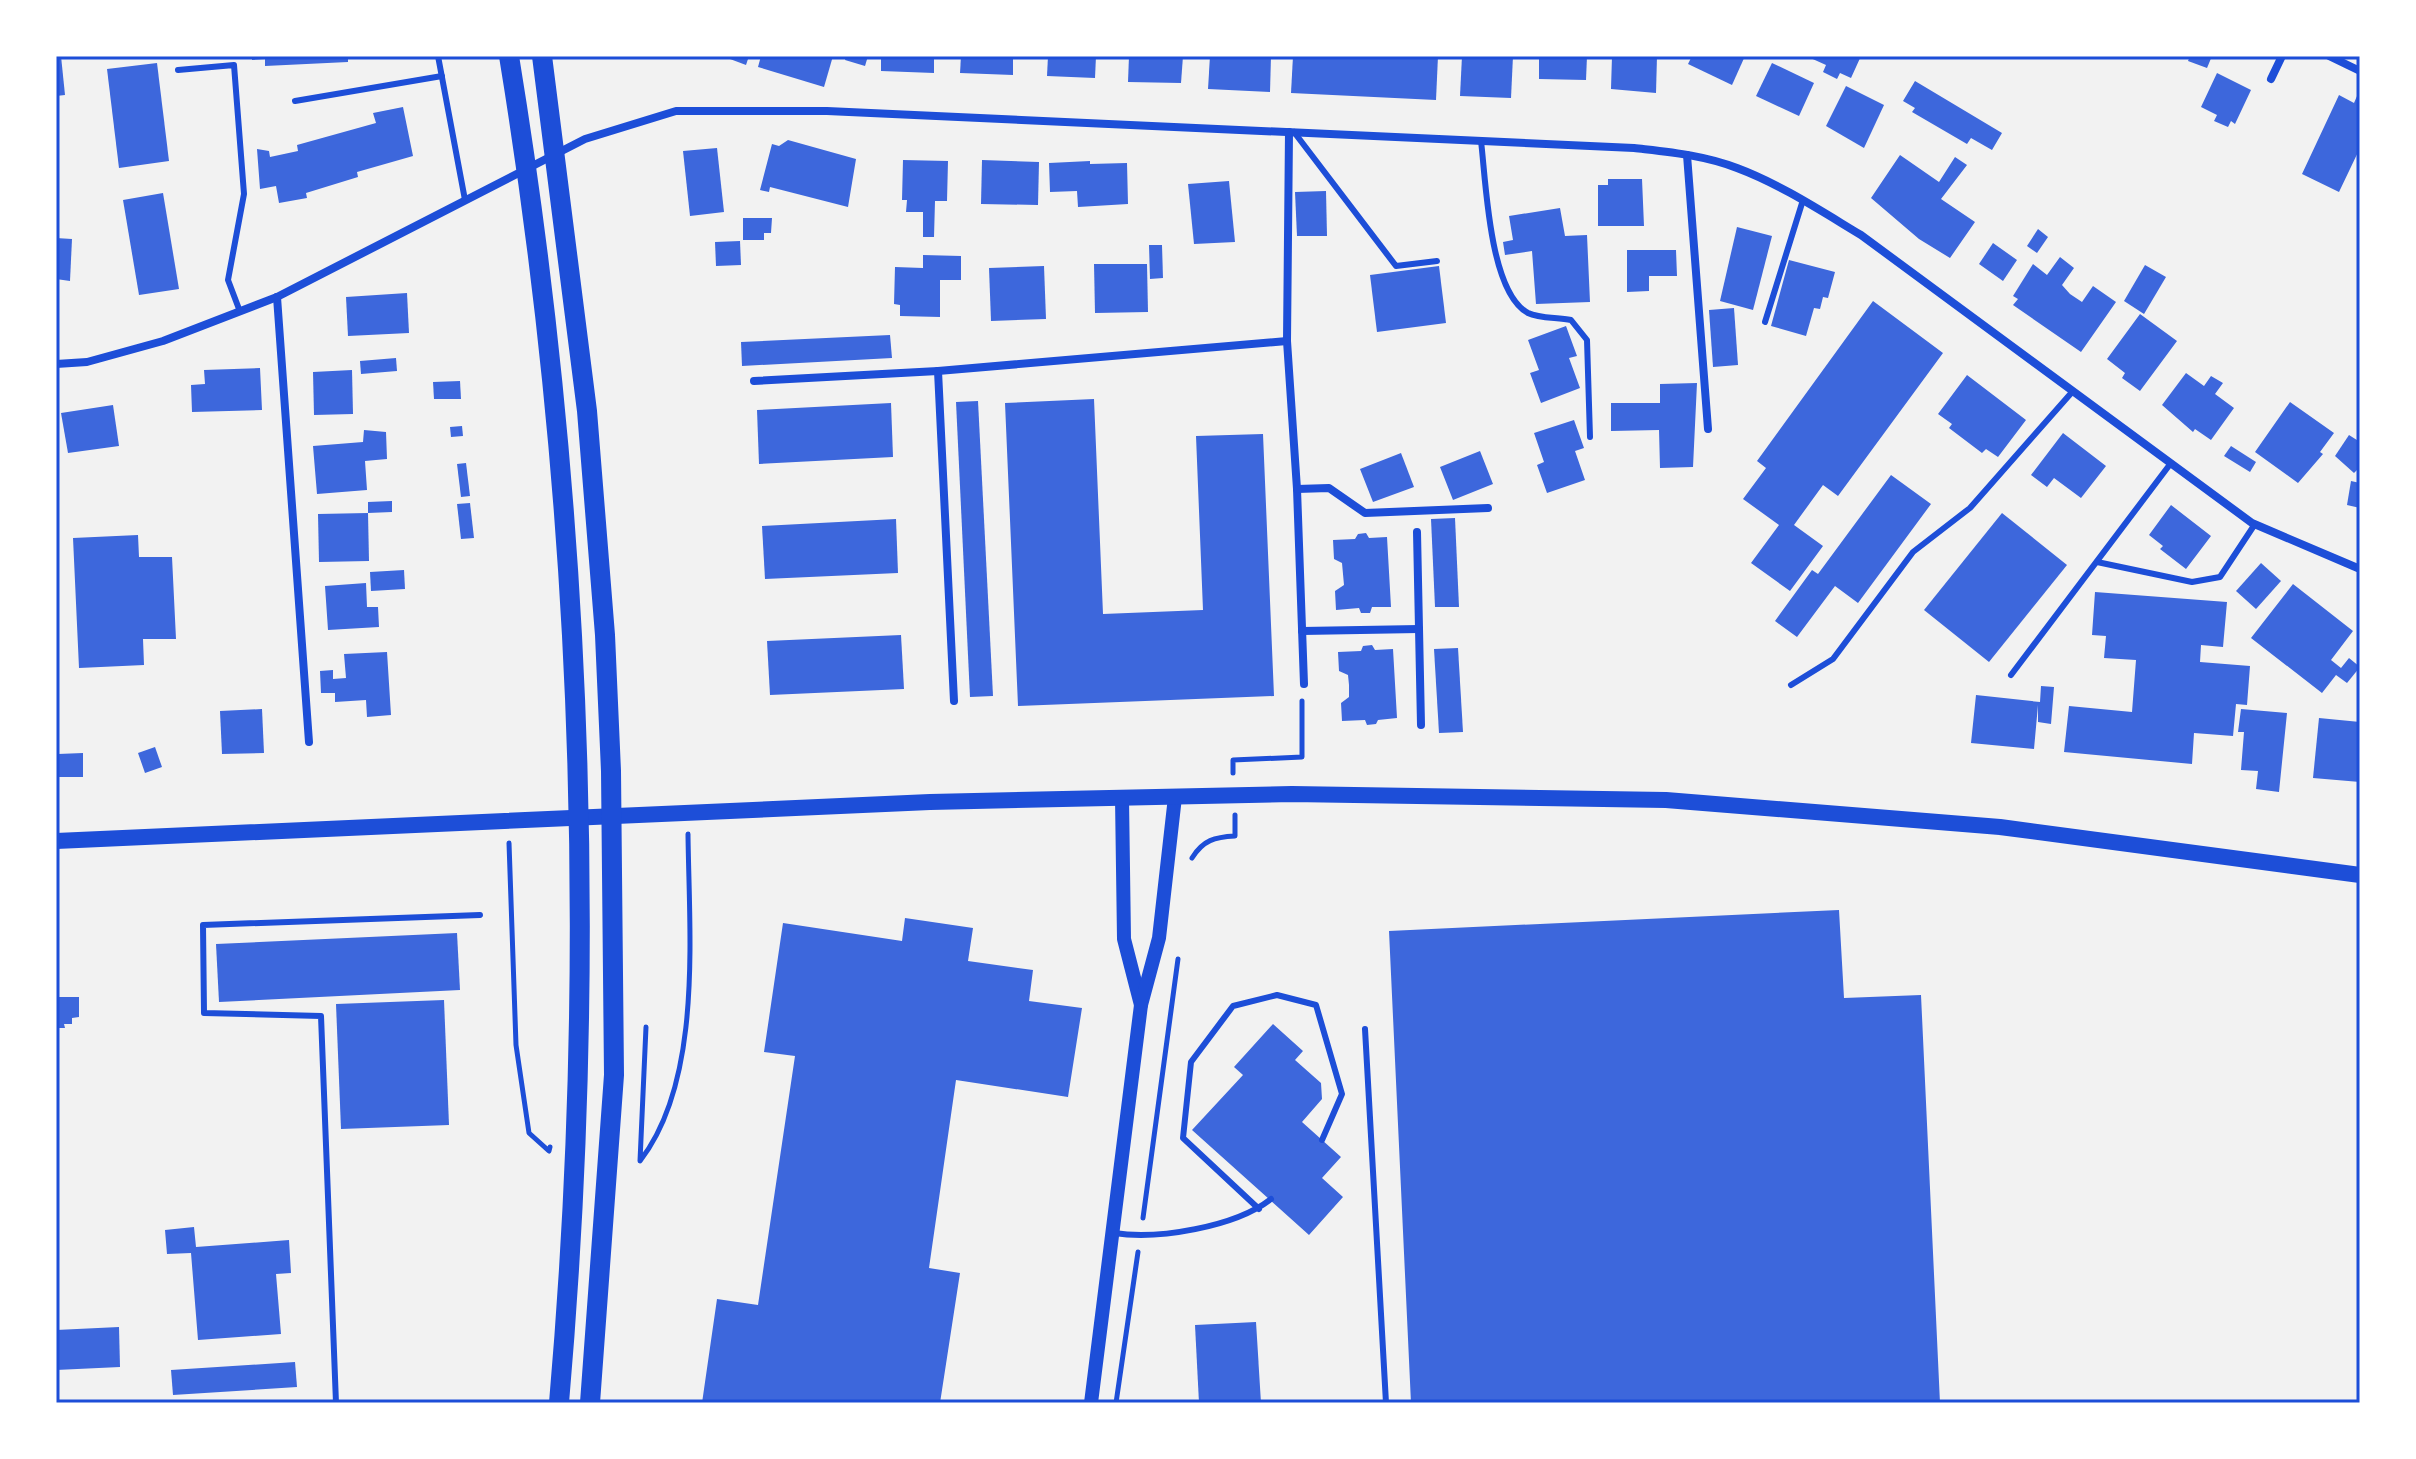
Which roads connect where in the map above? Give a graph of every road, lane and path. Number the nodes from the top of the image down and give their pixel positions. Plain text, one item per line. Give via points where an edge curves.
1 (438, 56) edge
2 (509, 56) edge
3 (542, 56) edge
4 (2282, 56) edge
5 (2329, 56) edge
6 (178, 70) dead end
7 (2360, 71) edge
8 (442, 76) junction
9 (2271, 79) dead end
10 (295, 101) dead end
11 (1291, 132) junction
12 (1481, 141) junction
13 (1687, 155) junction
14 (465, 200) junction
15 (1803, 200) junction
16 (1437, 261) dead end
17 (277, 297) junction
18 (239, 309) junction
19 (1765, 322) dead end
20 (1287, 341) junction
21 (56, 364) edge
22 (938, 371) junction
23 (754, 381) dead end
24 (2073, 391) junction
25 (1708, 429) dead end
26 (1590, 437) dead end
27 (2171, 463) junction
28 (1297, 489) junction
29 (1488, 508) dead end
30 (2255, 524) junction
31 (1417, 532) dead end
32 (2097, 562) junction
33 (2360, 569) edge
34 (1419, 629) junction
35 (1302, 631) junction
36 (2011, 675) dead end
37 (1304, 684) joint
38 (1791, 685) dead end
39 (954, 701) dead end
40 (1421, 725) dead end
41 (309, 742) dead end
42 (1235, 796) junction
43 (1175, 797) junction
44 (1122, 798) junction
45 (687, 813) junction
46 (509, 822) junction
47 (56, 841) edge
48 (1189, 872) dead end
49 (2360, 875) edge
50 (480, 915) dead end
51 (1179, 945) dead end
52 (1141, 1005) junction
53 (646, 1027) dead end
54 (1365, 1029) dead end
55 (550, 1135) dead end
56 (1322, 1140) dead end
57 (1271, 1199) dead end
58 (1259, 1209) junction
59 (1114, 1233) junction
60 (1141, 1238) junction
61 (336, 1403) edge
62 (559, 1403) edge
63 (590, 1403) edge
64 (1091, 1403) edge
65 (1116, 1403) edge
66 (1386, 1403) edge

1 - 8 lane
2 - 62 main road via 544,286 579,771 580,1096
3 - 63 main road via 587,411 611,771 614,1075
4 - 9 street
5 - 7 street
6 - 18 lane via 234,65 244,194 228,280
8 - 10 lane
8 - 14 lane
11 - 12 street
11 - 14 street via 827,111 676,111 585,139
11 - 16 lane via 1396,266
11 - 20 street
12 - 13 street
12 - 26 lane via 1499,269 1514,300 1528,313 1571,320 1587,340
13 - 15 street via 1736,167
13 - 25 street
14 - 17 street
15 - 19 lane
15 - 24 street via 1861,235
17 - 18 street
17 - 41 street
18 - 21 street via 163,341 87,362
20 - 22 street
20 - 28 street
22 - 23 street
22 - 39 street
24 - 27 street
24 - 38 lane via 1970,508 1913,552 1833,659
27 - 30 street
27 - 32 lane
28 - 29 street via 1329,488 1365,513
28 - 35 street
30 - 32 lane via 2220,577 2192,582
30 - 33 street
31 - 34 street
32 - 36 lane
34 - 35 street
34 - 40 street
35 - 37 street
37 - 42 path via 1302,757 1233,760
42 - 43 main road
42 - 48 path via 1235,836 1201,844
42 - 49 main road via 1666,800 2000,827
43 - 44 main road
43 - 52 street via 1159,938
44 - 45 main road
44 - 52 street via 1124,939
45 - 46 main road
45 - 53 path via 690,982 682,1057 658,1138 640,1161
46 - 47 main road
46 - 55 path via 516,1045 529,1133 549,1151
50 - 61 lane via 203,925 204,1013 321,1016
51 - 60 path
52 - 59 street
54 - 66 lane
56 - 58 lane via 1342,1094 1316,1005 1277,995 1233,1006 1191,1062 1183,1138
57 - 58 lane
58 - 60 lane
59 - 60 lane
59 - 64 street
60 - 65 path

